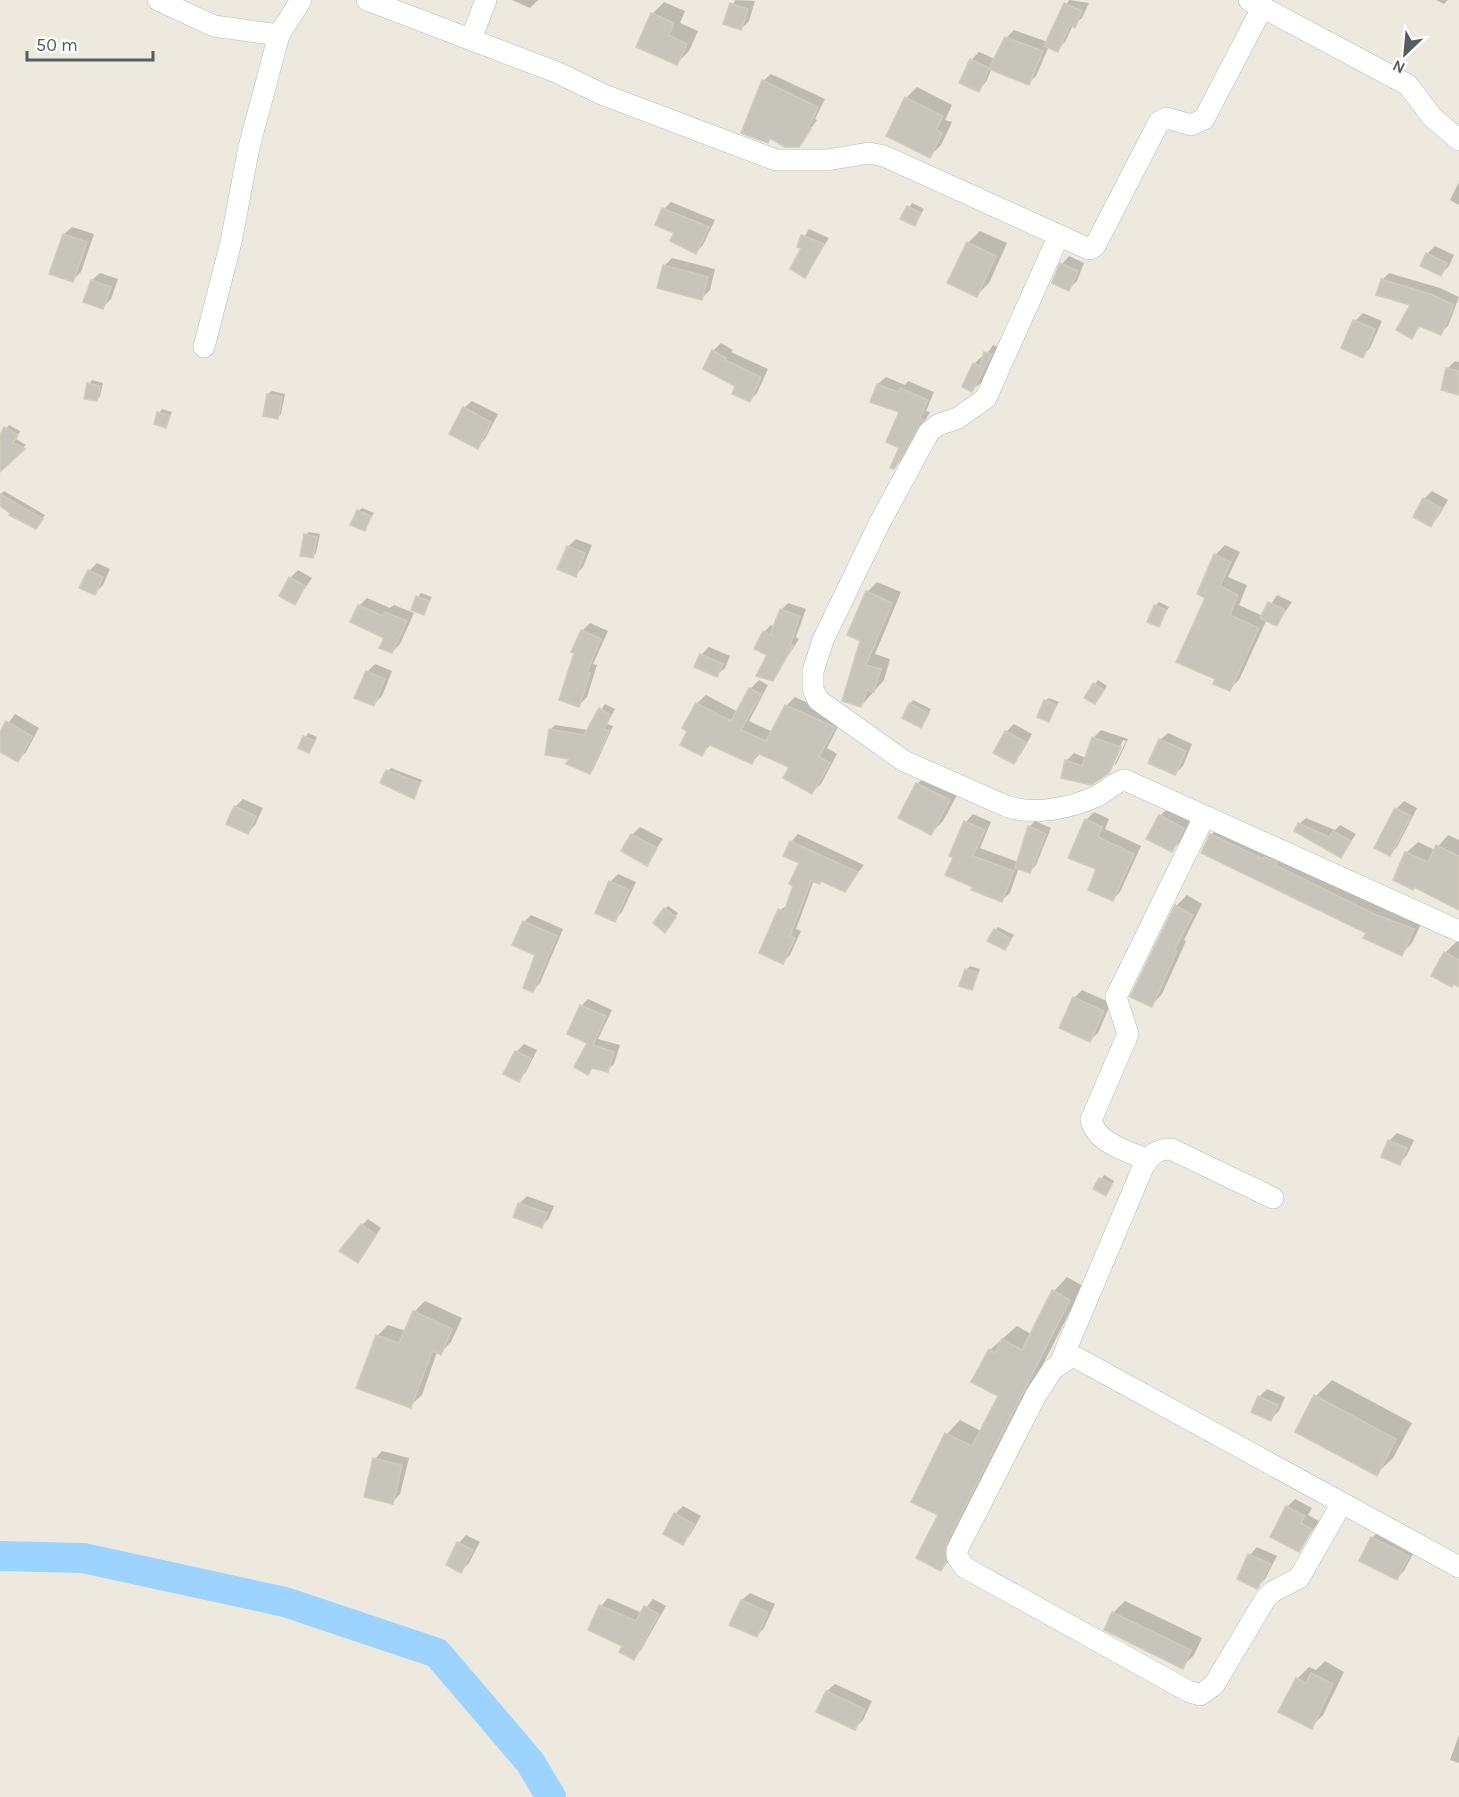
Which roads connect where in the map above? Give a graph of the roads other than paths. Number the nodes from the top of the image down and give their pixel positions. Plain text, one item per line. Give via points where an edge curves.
1 (158, 0) edge
2 (301, 0) edge
3 (367, 0) edge
4 (486, 0) edge
5 (1256, 4) edge
6 (279, 35) junction
7 (471, 39) junction
8 (1459, 140) edge
9 (1059, 235) junction
10 (204, 346) dead end
11 (1204, 817) junction
12 (1459, 931) edge
13 (1148, 1160) junction
14 (1273, 1198) dead end
15 (1061, 1361) junction
16 (1342, 1503) junction
17 (1459, 1567) edge

1 - 6 street via 214,26
2 - 6 street
3 - 7 street
4 - 7 street
5 - 8 street via 1408,85 1431,117
5 - 9 street via 1204,119 1191,125 1167,118 1158,122 1094,247 1087,248
6 - 10 street
7 - 9 street via 604,95 776,160 827,160 875,153
9 - 11 street via 986,398 929,432 891,502 824,640 813,671 813,689 822,706 904,761 1019,811 1075,804 1099,795 1117,782 1130,781
11 - 12 street
11 - 13 street via 1116,997 1128,1034 1091,1120 1104,1139
13 - 14 street via 1160,1149 1171,1149
13 - 15 street
15 - 16 street via 1077,1358
15 - 16 street via 1036,1395 957,1556 964,1567 1188,1690 1200,1695 1214,1685 1266,1598 1299,1578
16 - 17 street

